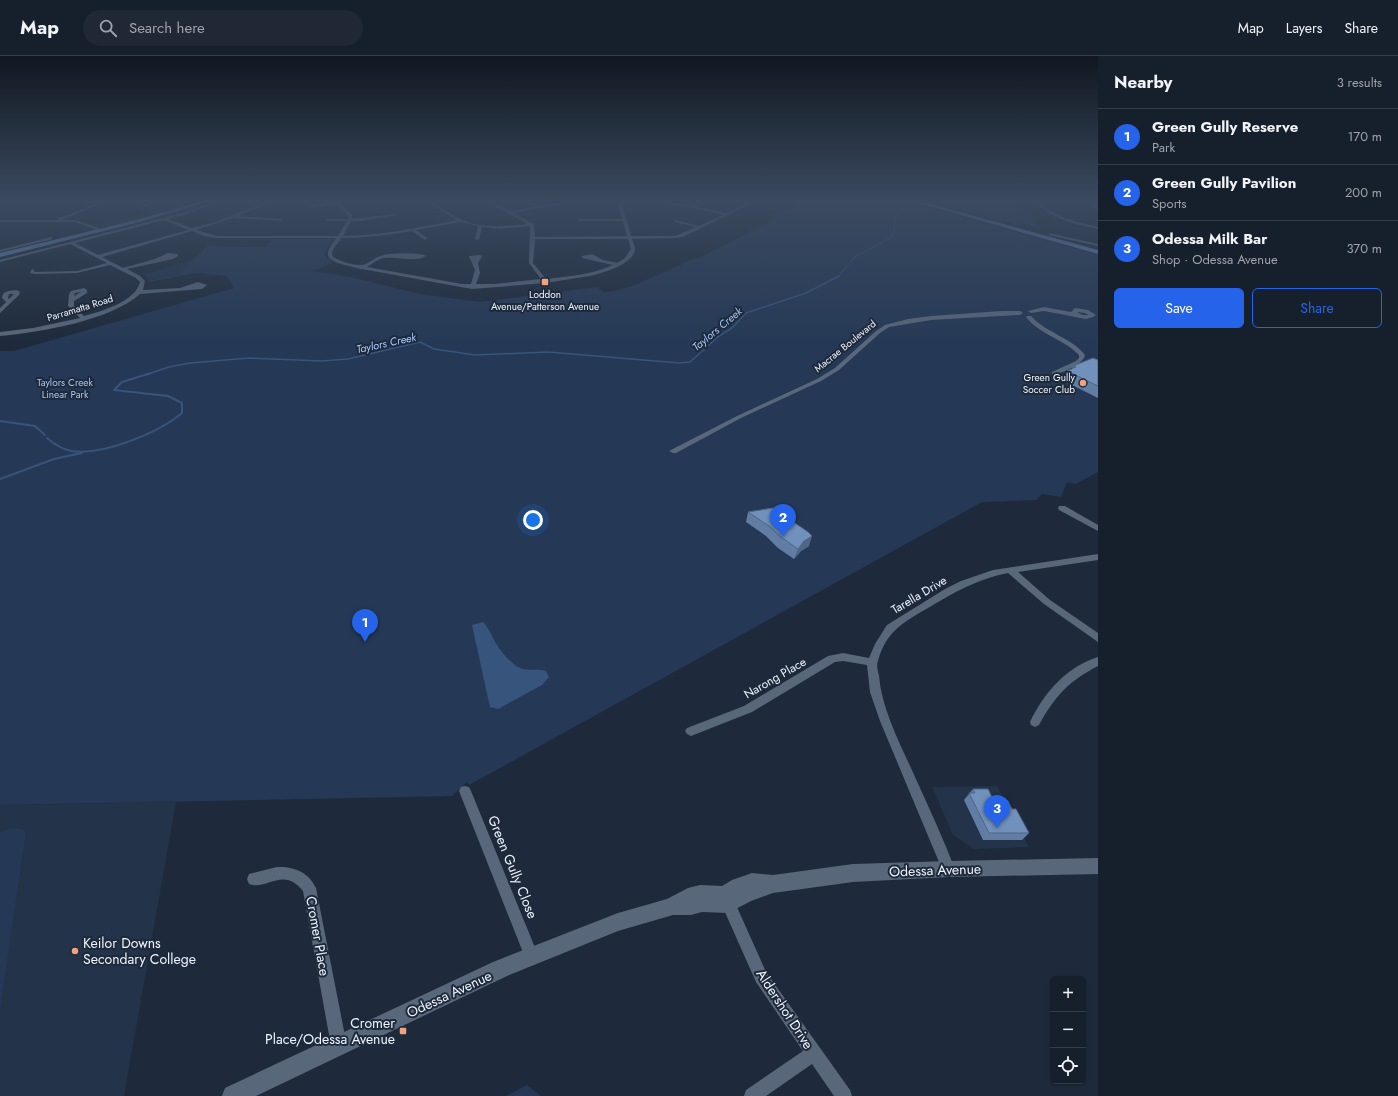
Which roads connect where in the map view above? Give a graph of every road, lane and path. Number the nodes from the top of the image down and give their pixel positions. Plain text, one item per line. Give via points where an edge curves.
1 (15, 249) edge
2 (18, 249) edge
3 (50, 249) edge
4 (83, 249) edge
5 (126, 249) edge
6 (332, 249) edge
7 (532, 249) edge
8 (633, 249) edge
9 (1086, 249) edge
10 (1098, 252) edge
11 (0, 253) edge
12 (99, 256) junction
13 (399, 256) dead end
14 (157, 260) dead end
15 (601, 260) dead end
16 (0, 262) edge
17 (112, 263) junction
18 (476, 263) dead end
19 (617, 265) junction
20 (360, 268) junction
21 (123, 269) junction
22 (53, 272) dead end
23 (545, 281) junction
24 (472, 287) junction
25 (181, 290) dead end
26 (140, 292) junction
27 (72, 300) dead end
28 (8, 302) dead end
29 (0, 311) edge
30 (1095, 311) edge
31 (1075, 313) junction
32 (1030, 314) junction
33 (83, 318) junction
34 (0, 334) edge
35 (1054, 373) dead end
36 (673, 451) dead end
37 (1062, 508) dead end
38 (1098, 528) edge
39 (1098, 557) edge
40 (1010, 570) junction
41 (1098, 638) edge
42 (1098, 661) edge
43 (872, 662) junction
44 (1035, 722) dead end
45 (691, 731) dead end
46 (465, 790) dead end
47 (1098, 866) edge
48 (949, 869) junction
49 (254, 879) dead end
50 (726, 899) junction
51 (531, 955) junction
52 (338, 1046) junction
53 (814, 1053) junction
54 (233, 1096) edge
55 (752, 1096) edge
56 (844, 1096) edge

1 - 11 street
2 - 11 main road
3 - 16 street
4 - 12 street
5 - 12 street
6 - 20 street via 331,257 340,263
7 - 23 street via 531,263
8 - 19 street via 632,254
9 - 10 main road
12 - 17 street
13 - 20 street via 379,258
14 - 21 street
15 - 19 street
17 - 21 street
17 - 22 street via 77,272
18 - 24 street via 478,271
19 - 23 street via 590,275
20 - 24 street
21 - 26 street via 142,281
23 - 24 street
25 - 26 street
26 - 33 street, Parramatta Road via 120,306
27 - 33 street via 72,309
28 - 29 street
30 - 31 street via 1083,310
30 - 31 street via 1093,316 1089,317
31 - 32 street via 1044,309
32 - 35 street via 1038,328 1082,355 1078,362
32 - 36 street, Macrae Boulevard via 1002,313 931,318 908,320 888,326 819,380
33 - 34 street, Parramatta Road via 38,329
37 - 38 street
39 - 40 street, Tarella Drive
40 - 41 street via 1047,602
40 - 43 street, Tarella Drive via 964,583 908,615 890,628
42 - 44 street via 1061,684 1047,699
43 - 45 street, Narong Place via 843,657 832,659 748,709
43 - 48 street via 875,692 885,721
46 - 51 street, Green Gully Close
47 - 48 street, Odessa Avenue
48 - 50 street, Odessa Avenue via 853,873 774,884
49 - 52 street, Cromer Place via 287,874 303,879 309,888
50 - 51 street, Odessa Avenue via 691,906 670,906 618,922
50 - 53 street, Aldershot Drive via 761,977
51 - 52 street, Odessa Avenue
52 - 54 street, Odessa Avenue
53 - 55 street
53 - 56 street, Aldershot Drive

